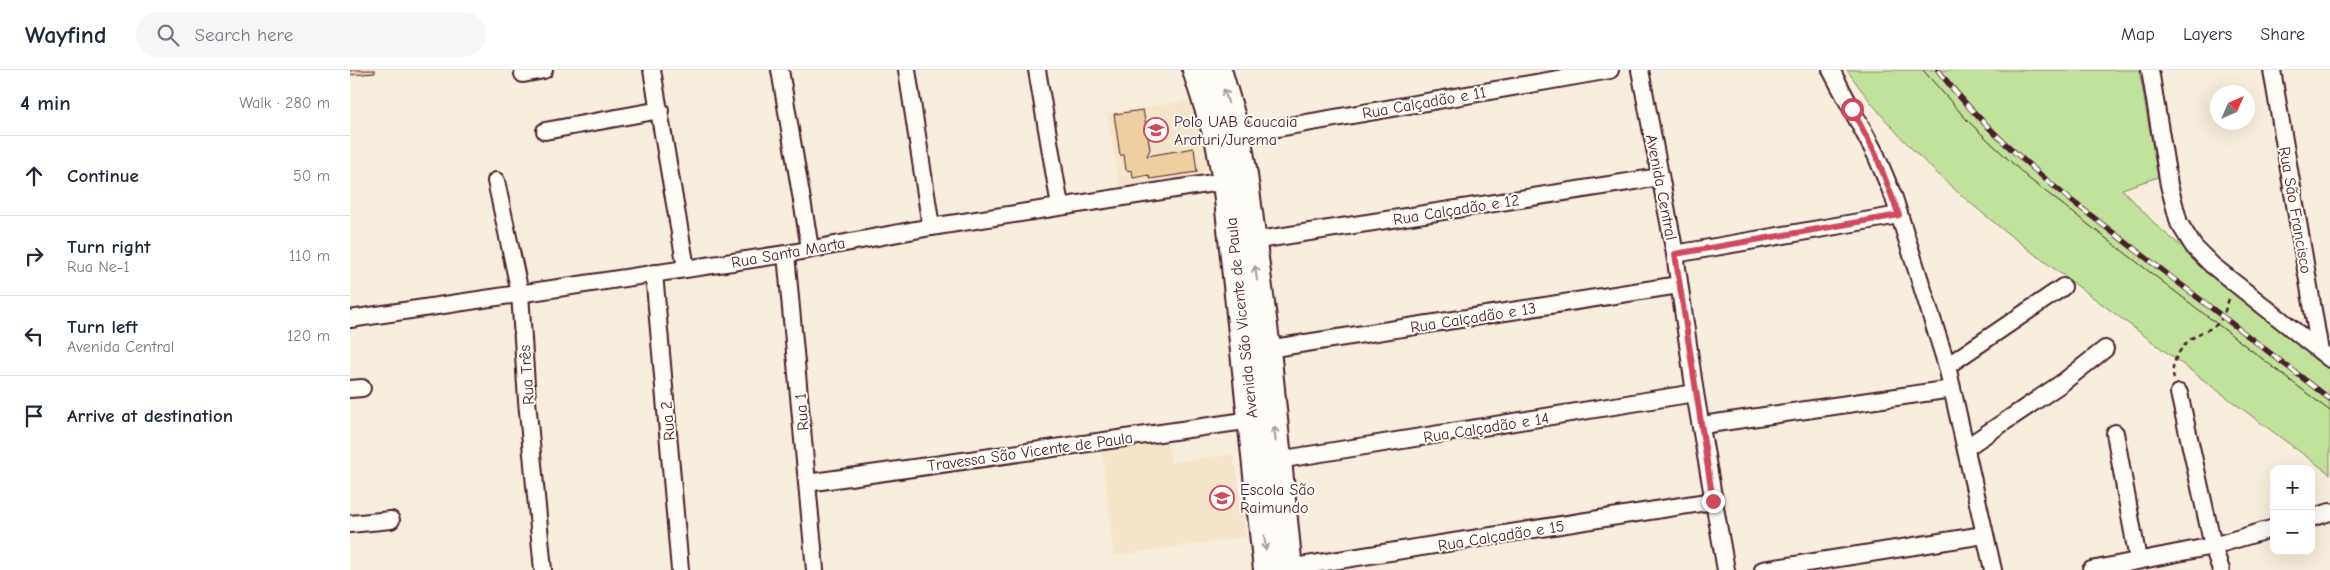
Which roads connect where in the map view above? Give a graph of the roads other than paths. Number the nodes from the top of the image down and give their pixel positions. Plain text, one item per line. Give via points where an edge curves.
1 (544, 70) edge
2 (652, 70) edge
3 (780, 70) edge
4 (907, 70) edge
5 (1036, 70) edge
6 (1196, 70) edge
7 (1218, 70) edge
8 (1610, 70) edge
9 (1640, 70) edge
10 (1831, 70) edge
11 (2150, 70) edge
12 (2272, 70) edge
13 (523, 74) dead end
14 (660, 110) junction
15 (545, 131) dead end
16 (1237, 135) junction
17 (1660, 176) junction
18 (496, 181) dead end
19 (1226, 181) junction
20 (1060, 206) junction
21 (1899, 215) junction
22 (931, 227) junction
23 (1252, 241) junction
24 (810, 248) junction
25 (786, 254) junction
26 (1675, 254) junction
27 (686, 268) junction
28 (654, 273) junction
29 (1679, 286) junction
30 (2063, 287) dead end
31 (520, 292) junction
32 (350, 319) edge
33 (1267, 349) junction
34 (2105, 349) dead end
35 (2325, 355) edge
36 (1947, 366) junction
37 (1952, 389) junction
38 (1695, 393) junction
39 (2179, 393) road end
40 (1252, 420) junction
41 (1702, 426) junction
42 (2115, 433) dead end
43 (1967, 448) junction
44 (1278, 460) junction
45 (807, 483) junction
46 (1713, 501) junction
47 (2330, 512) edge
48 (2315, 517) edge
49 (391, 520) dead end
50 (350, 524) edge
51 (2270, 529) edge
52 (1984, 536) junction
53 (2214, 546) junction
54 (2138, 560) junction
55 (1282, 569) edge
56 (543, 570) edge
57 (680, 570) edge
58 (815, 570) edge
59 (1726, 570) edge
60 (1763, 570) edge
61 (1993, 570) edge
62 (2091, 570) edge
63 (2222, 570) edge

1 - 13 street
2 - 14 street
3 - 24 street
4 - 22 street
5 - 20 street
6 - 19 main road, Avenida São Vicente de Paula
16 -> 7 main road, Avenida São Vicente de Paula
8 - 16 street, Rua Calçadão e 11
9 - 17 street, Avenida Central
10 - 21 street via 1876,155
11 - 35 street via 2169,185 2179,223 2194,247
12 - 35 street, Rua São Francisco
14 - 15 street
14 - 27 street
16 - 23 main road, Avenida São Vicente de Paula
17 - 23 street, Rua Calçadão e 12
17 - 26 street, Avenida Central
18 - 31 street, Rua Três
19 - 20 street, Rua Santa Marta
19 - 40 main road, Avenida São Vicente de Paula
20 - 22 street, Rua Santa Marta
21 - 26 street
21 - 36 street
22 - 24 street, Rua Santa Marta
33 -> 23 main road, Avenida São Vicente de Paula
24 - 25 street, Rua Santa Marta
25 - 27 street, Rua Santa Marta
25 - 45 street, Rua 1
26 - 29 street, Avenida Central
27 - 28 street, Rua Santa Marta
28 - 31 street, Rua Santa Marta
28 - 57 street, Rua 2
29 - 33 street, Rua Calçadão e 13
29 - 38 street, Avenida Central
30 - 36 street
31 - 32 street, Rua Santa Marta
31 - 56 street, Rua Três
44 -> 33 main road, Avenida São Vicente de Paula
34 - 43 street via 2062,383
36 - 37 street
37 - 41 street
37 - 43 street
38 - 41 street, Avenida Central
38 - 44 street, Rua Calçadão e 14
39 - 53 street
40 - 45 street, Travessa São Vicente de Paula
40 -> 55 main road, Avenida São Vicente de Paula
41 - 46 street, Avenida Central
42 - 54 street
43 - 52 street
44 - 55 main road, Avenida São Vicente de Paula
45 - 58 street, Rua 1
46 - 55 street, Rua Calçadão e 15
46 - 59 street, Avenida Central
47 - 48 street
49 - 50 street
51 - 53 street
52 - 60 street
52 - 61 street
53 - 54 street
53 - 63 street
54 - 62 street

